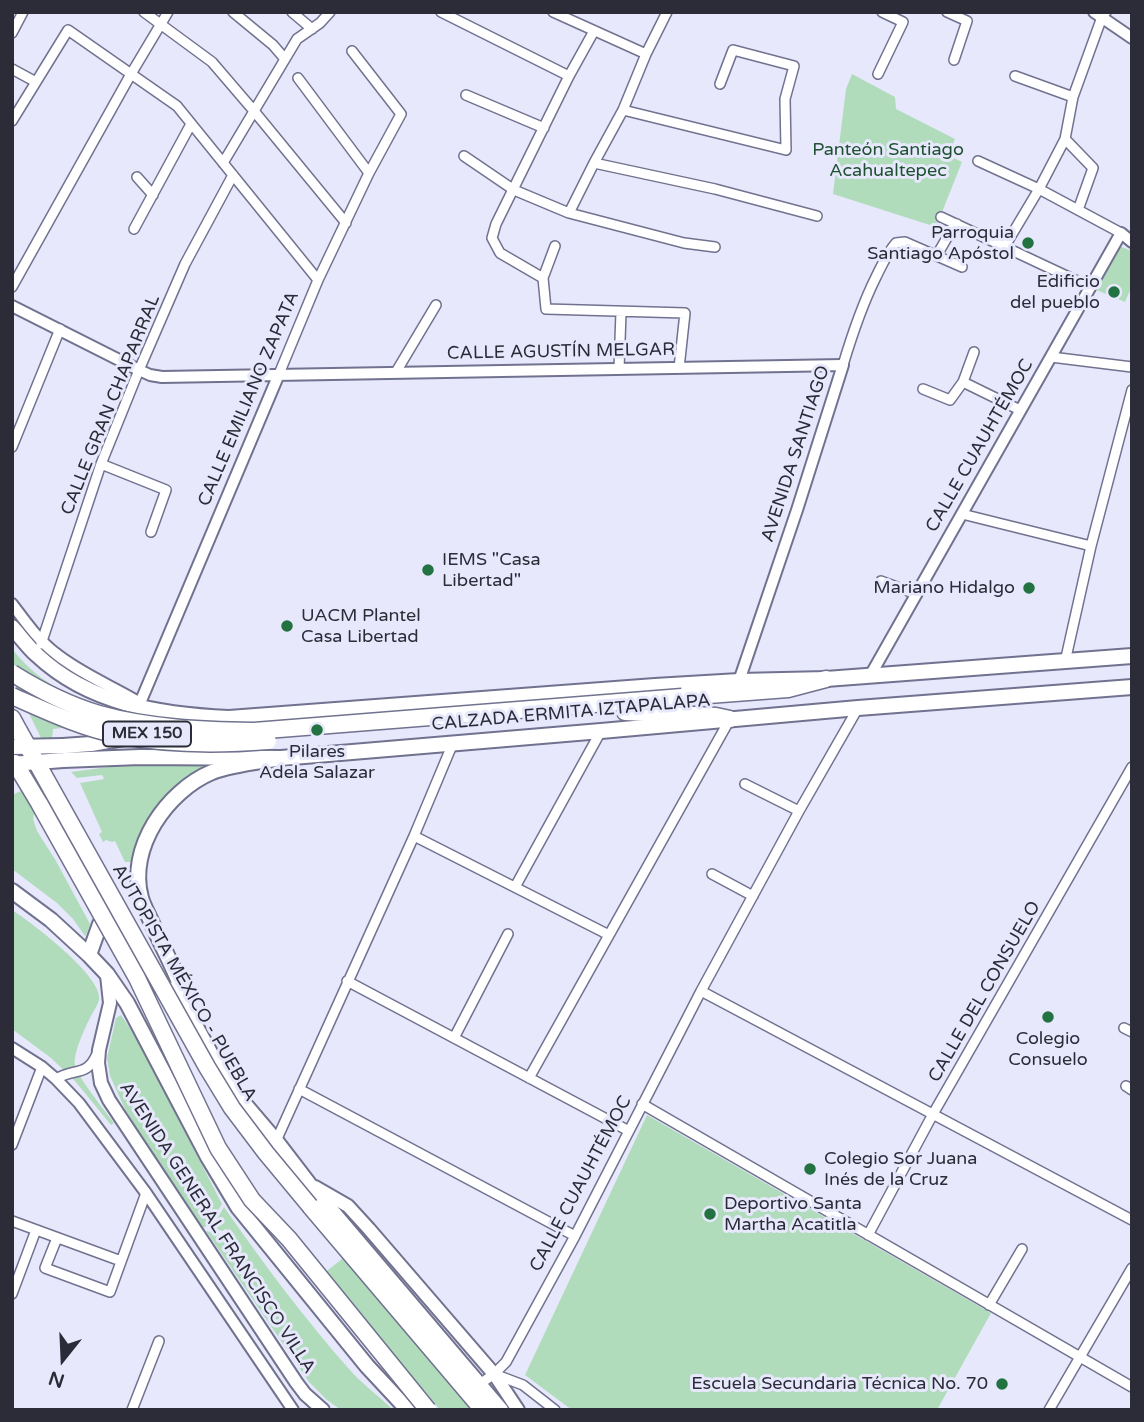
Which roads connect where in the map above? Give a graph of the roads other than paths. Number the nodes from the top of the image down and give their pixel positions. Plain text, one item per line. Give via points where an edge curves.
1 (23, 12) edge
2 (145, 12) edge
3 (168, 12) edge
4 (233, 12) edge
5 (292, 12) edge
6 (330, 12) edge
7 (441, 12) edge
8 (554, 12) edge
9 (667, 12) edge
10 (882, 12) edge
11 (947, 12) edge
12 (1101, 14) edge
13 (161, 24) junction
14 (312, 29) junction
15 (594, 31) junction
16 (12, 33) edge
17 (1132, 37) edge
18 (352, 51) dead end
19 (646, 54) junction
20 (285, 59) junction
21 (954, 60) dead end
22 (12, 69) edge
23 (878, 74) dead end
24 (131, 75) junction
25 (569, 76) junction
26 (1015, 76) dead end
27 (298, 78) dead end
28 (36, 82) junction
29 (720, 84) dead end
30 (466, 95) dead end
31 (1073, 97) junction
32 (623, 110) junction
33 (254, 111) junction
34 (12, 121) edge
35 (191, 124) junction
36 (544, 128) junction
37 (1065, 139) junction
38 (464, 156) dead end
39 (978, 161) dead end
40 (223, 163) junction
41 (594, 163) junction
42 (369, 173) junction
43 (233, 175) junction
44 (137, 177) dead end
45 (1039, 189) junction
46 (514, 190) junction
47 (153, 195) junction
48 (1078, 210) junction
49 (569, 213) junction
50 (817, 216) dead end
51 (941, 217) dead end
52 (346, 223) junction
53 (957, 224) junction
54 (134, 229) dead end
55 (1128, 238) edge
56 (555, 246) dead end
57 (1005, 246) junction
58 (715, 247) dead end
59 (937, 255) junction
60 (962, 267) dead end
61 (543, 278) junction
62 (318, 280) junction
63 (12, 287) edge
64 (1090, 287) junction
65 (436, 305) dead end
66 (12, 306) edge
67 (621, 312) junction
68 (60, 329) junction
69 (974, 352) dead end
70 (1051, 357) junction
71 (843, 365) junction
72 (1132, 366) edge
73 (679, 368) junction
74 (619, 369) junction
75 (139, 370) junction
76 (396, 372) junction
77 (279, 374) junction
78 (963, 382) junction
79 (923, 388) dead end
80 (1132, 390) edge
81 (1020, 410) junction
82 (1121, 432) junction
83 (1132, 435) edge
84 (12, 447) edge
85 (101, 464) junction
86 (962, 514) junction
87 (151, 532) dead end
88 (1091, 546) junction
89 (880, 581) dead end
90 (916, 594) junction
91 (12, 604) edge
92 (12, 627) edge
93 (42, 640) junction
94 (37, 655) junction
95 (1132, 656) edge
96 (1065, 662) junction
97 (12, 673) edge
98 (870, 676) junction
99 (826, 679) junction
100 (740, 681) junction
101 (1132, 687) edge
102 (12, 696) edge
103 (12, 704) edge
104 (139, 705) junction
105 (858, 708) junction
106 (272, 714) junction
107 (12, 718) edge
108 (229, 718) junction
109 (730, 719) junction
110 (12, 728) edge
111 (601, 732) junction
112 (12, 739) edge
113 (453, 743) junction
114 (63, 753) junction
115 (265, 758) junction
116 (281, 758) junction
117 (13, 759) edge
118 (1132, 768) edge
119 (745, 784) dead end
120 (799, 811) junction
121 (414, 836) junction
122 (712, 874) dead end
123 (515, 887) junction
124 (12, 891) edge
125 (753, 896) junction
126 (100, 924) junction
127 (508, 934) dead end
128 (609, 935) junction
129 (89, 955) junction
130 (107, 974) junction
131 (160, 980) junction
132 (347, 981) junction
133 (701, 991) junction
134 (188, 1012) junction
135 (454, 1038) junction
136 (12, 1048) edge
137 (99, 1050) junction
138 (157, 1060) junction
139 (41, 1067) junction
140 (529, 1078) junction
141 (56, 1079) junction
142 (299, 1089) junction
143 (642, 1104) junction
144 (933, 1114) junction
145 (629, 1130) junction
146 (276, 1141) junction
147 (12, 1144) edge
148 (309, 1184) junction
149 (146, 1193) junction
150 (1132, 1220) edge
151 (12, 1221) edge
152 (36, 1230) junction
153 (868, 1235) junction
154 (575, 1237) junction
155 (57, 1238) junction
156 (1022, 1249) dead end
157 (121, 1261) junction
158 (1132, 1268) edge
159 (12, 1294) edge
160 (989, 1305) junction
161 (159, 1341) dead end
162 (1081, 1357) junction
163 (494, 1374) junction
164 (480, 1384) junction
165 (1132, 1387) edge
166 (132, 1410) edge
167 (293, 1410) edge
168 (323, 1410) edge
169 (408, 1410) edge
170 (428, 1410) edge
171 (483, 1410) edge
172 (501, 1410) edge
173 (518, 1410) edge
174 (555, 1410) edge
175 (1049, 1410) edge

1 - 16 street
2 - 13 street
3 - 13 street
4 - 20 street
5 - 14 street
6 - 14 street
7 - 25 street
8 - 15 street
9 - 19 street
10 - 23 street via 903,22
11 - 21 street via 967,21
12 - 17 street
12 - 31 street
13 - 24 street
13 - 33 street via 212,62
14 - 20 street via 297,39
15 - 19 street
15 - 25 street
18 - 42 street, CALLE EMILIANO ZAPATA via 401,114
19 - 32 street
20 - 33 street
22 - 28 street
24 - 28 street via 68,30
24 - 35 street via 177,106
24 - 63 street
25 - 36 street
26 - 31 street
27 - 42 street
28 - 34 street
29 - 32 street via 733,50 794,66 785,99 786,150
30 - 36 street
31 - 37 street
32 - 41 street
33 - 40 street
33 - 52 street
35 - 40 street
35 - 47 street
36 - 46 street
37 - 45 street
37 - 48 street via 1093,168
38 - 46 street
39 - 45 street
40 - 43 street
41 - 49 street
41 - 50 street
42 - 52 street, CALLE EMILIANO ZAPATA
43 - 62 street
43 - 75 street, CALLE GRAN CHAPARRAL via 185,264
44 - 47 street
45 - 48 street
45 - 57 street
46 - 49 street
46 - 61 street via 492,238 499,253
47 - 54 street
48 - 55 street
49 - 58 street
51 - 53 street
52 - 62 street, CALLE EMILIANO ZAPATA
53 - 57 street
53 - 59 street
55 - 64 street, CALLE CUAUHTÉMOC
56 - 61 street
57 - 64 street
59 - 60 street
59 - 71 street, AVENIDA SANTIAGO via 905,242 895,243 889,250
61 - 67 street via 546,309
62 - 77 street, CALLE EMILIANO ZAPATA
64 - 70 street, CALLE CUAUHTÉMOC
65 - 76 street
66 - 68 street, CALLE AGUSTÍN MELGAR
67 - 73 street via 685,313
67 - 74 street
68 - 75 street, CALLE AGUSTÍN MELGAR
68 - 84 street
69 - 78 street
70 - 72 street
70 - 81 street, CALLE CUAUHTÉMOC
71 - 73 street, CALLE AGUSTÍN MELGAR
71 - 100 street, AVENIDA SANTIAGO
73 - 74 street, CALLE AGUSTÍN MELGAR
74 - 76 street, CALLE AGUSTÍN MELGAR
75 - 77 street, CALLE AGUSTÍN MELGAR via 162,377
75 - 85 street, CALLE GRAN CHAPARRAL
76 - 77 street, CALLE AGUSTÍN MELGAR
77 - 104 street, CALLE EMILIANO ZAPATA
78 - 79 street via 950,400
78 - 81 street
80 - 82 street
81 - 86 street, CALLE CUAUHTÉMOC
82 - 83 street
82 - 88 street
85 - 87 street via 166,490
85 - 93 street, CALLE GRAN CHAPARRAL
86 - 88 street
86 - 90 street, CALLE CUAUHTÉMOC
88 - 96 street
89 - 90 street
90 - 98 street, CALLE CUAUHTÉMOC
91 - 93 street, CALZADA ERMITA IZTAPALAPA
92 - 94 main road, CALZADA ERMITA IZTAPALAPA
93 - 94 street, CALLE GRAN CHAPARRAL
93 - 104 street, CALZADA ERMITA IZTAPALAPA via 78,669
94 - 104 main road, CALZADA ERMITA IZTAPALAPA via 87,689
95 - 96 main road, CALZADA ERMITA IZTAPALAPA
96 - 98 main road, CALZADA ERMITA IZTAPALAPA
97 - 99 highway, bridge via 98,714 208,730 264,730 788,689
98 - 99 main road, CALZADA ERMITA IZTAPALAPA
99 - 100 main road, CALZADA ERMITA IZTAPALAPA
100 - 106 main road, CALZADA ERMITA IZTAPALAPA
101 - 105 main road, CALZADA ERMITA IZTAPALAPA
102 - 109 highway, bridge via 116,735 199,743 625,712
103 - 131 main road via 45,786
104 - 108 main road, CALZADA ERMITA IZTAPALAPA via 187,716
105 - 109 main road, CALZADA ERMITA IZTAPALAPA
105 - 120 street, CALLE CUAUHTÉMOC
106 - 108 main road, CALZADA ERMITA IZTAPALAPA
106 - 115 main road via 255,724 247,737 251,751
107 - 171 highway, AUTOPISTA MÉXICO - PUEBLA, bridge via 232,1108
108 - 114 main road, MEX 150
109 - 111 main road, CALZADA ERMITA IZTAPALAPA
109 - 128 street
110 - 131 main road via 42,796
111 - 113 main road, CALZADA ERMITA IZTAPALAPA
111 - 123 street
112 - 126 main road
113 - 116 main road, CALZADA ERMITA IZTAPALAPA
113 - 121 street
114 - 115 main road, CALZADA ERMITA IZTAPALAPA
114 - 117 main road, CALZADA ERMITA IZTAPALAPA, bridge
115 - 116 main road, CALZADA ERMITA IZTAPALAPA
116 - 134 main road via 214,772 194,782 160,815 143,850 138,872 142,900 181,985
117 - 170 highway, AUTOPISTA MÉXICO - PUEBLA, bridge via 137,978 218,1149 252,1200
118 - 144 street, CALLE DEL CONSUELO
119 - 120 street
120 - 125 street, CALLE CUAUHTÉMOC
121 - 123 street
121 - 132 street
122 - 125 street
123 - 128 street
124 - 129 main road
125 - 133 street, CALLE CUAUHTÉMOC
126 - 129 main road
126 - 138 main road via 152,1027
127 - 135 street
128 - 140 street
129 - 130 main road
130 - 137 main road, AVENIDA GENERAL FRANCISCO VILLA via 110,1003
130 - 138 main road
131 - 134 main road
132 - 135 street
132 - 142 street
133 - 143 street, CALLE CUAUHTÉMOC
133 - 144 street
134 - 146 main road via 236,1094
135 - 140 street
136 - 139 street
137 - 141 street via 87,1069
137 - 168 main road, AVENIDA GENERAL FRANCISCO VILLA via 102,1083 120,1118 296,1382
138 - 169 main road via 238,1207
139 - 141 street
139 - 147 street
140 - 145 street
141 - 149 street
142 - 146 street
142 - 154 street
143 - 145 street, CALLE CUAUHTÉMOC
143 - 153 street
144 - 150 street
144 - 153 street, CALLE DEL CONSUELO
145 - 154 street, CALLE CUAUHTÉMOC
146 - 148 main road
148 - 163 main road via 348,1206
148 - 164 main road
149 - 157 street
149 - 167 street
151 - 152 street
152 - 155 street
152 - 159 street
153 - 160 street
154 - 163 street, CALLE CUAUHTÉMOC via 506,1362
155 - 157 street
155 - 157 street via 46,1268 110,1292
156 - 160 street
158 - 162 street
160 - 162 street
161 - 166 street
162 - 165 street
162 - 175 street
163 - 164 street, CALLE CUAUHTÉMOC
163 - 173 main road
163 - 174 street via 523,1385
164 - 172 main road

